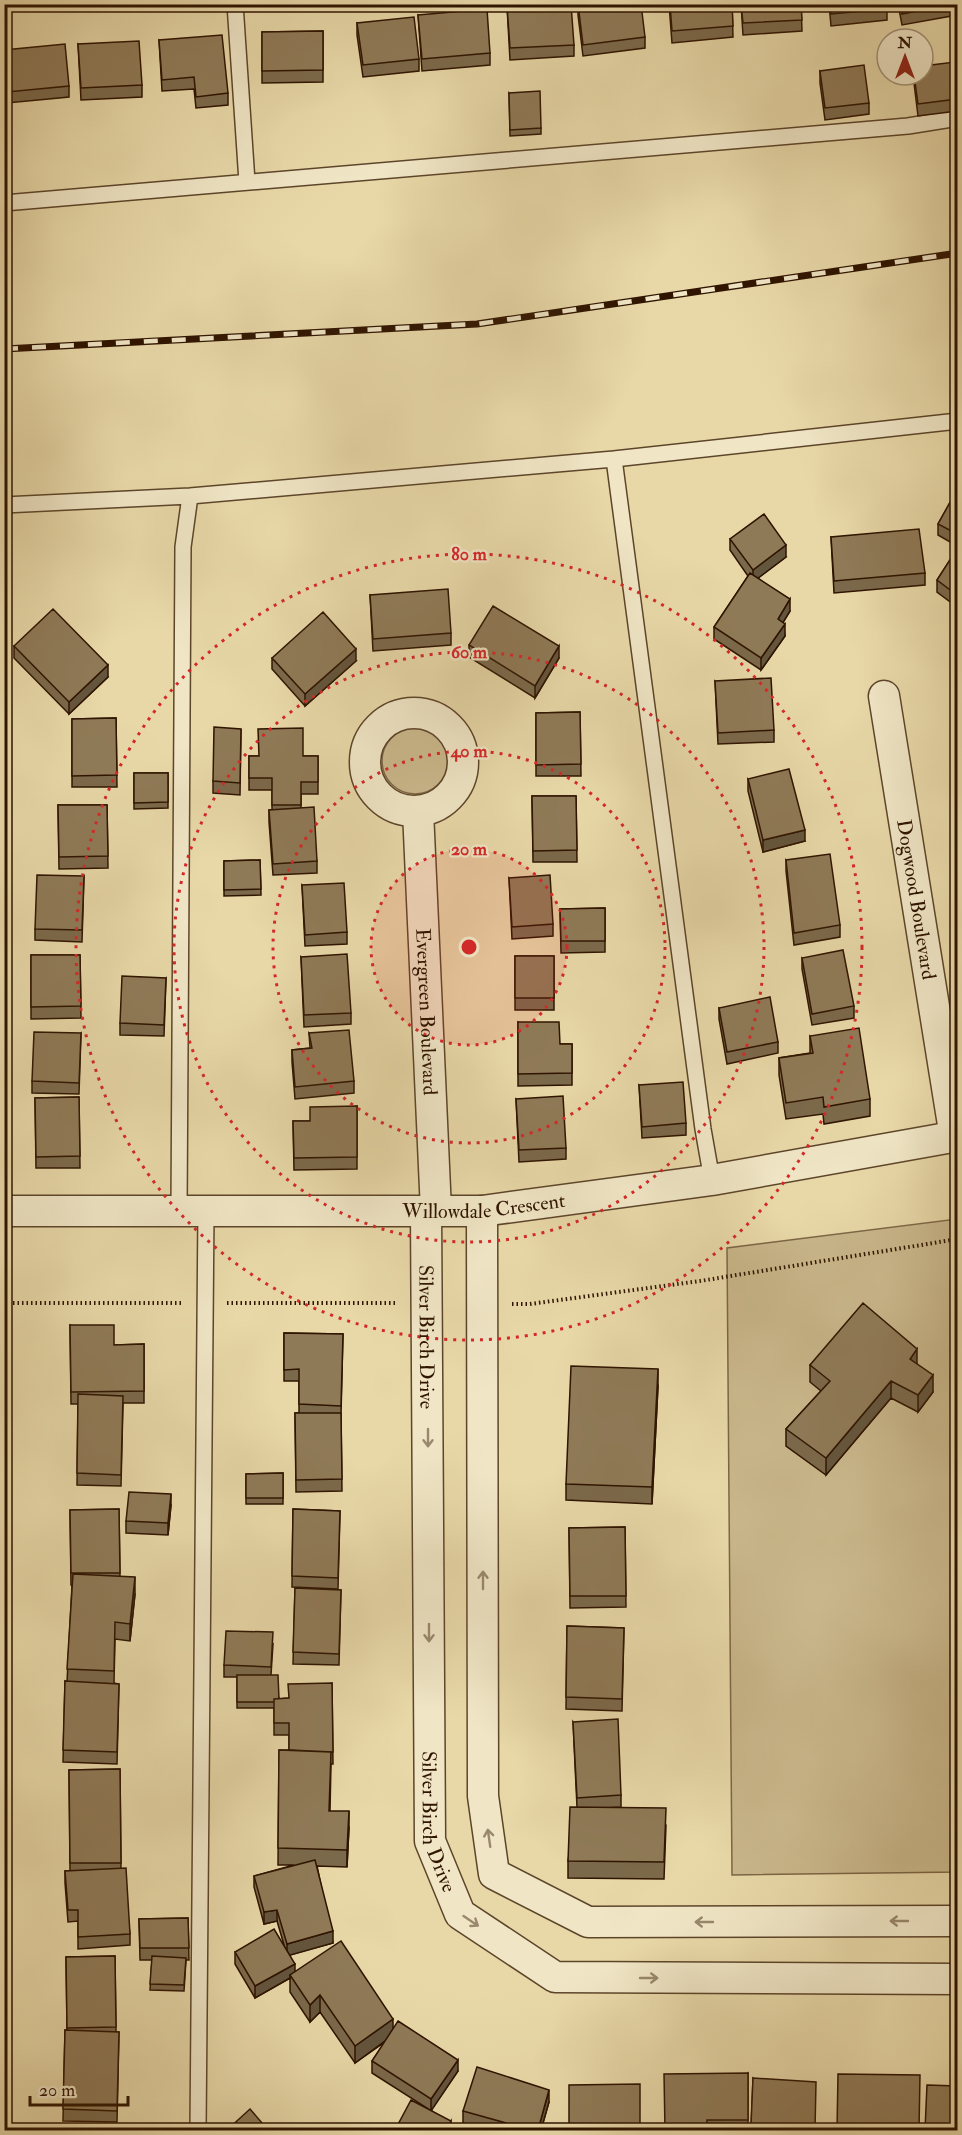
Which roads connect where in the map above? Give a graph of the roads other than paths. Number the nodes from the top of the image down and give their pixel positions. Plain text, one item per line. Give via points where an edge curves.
1 (235, 4) edge
2 (957, 118) edge
3 (247, 183) junction
4 (4, 203) edge
5 (957, 421) edge
6 (614, 459) junction
7 (190, 496) junction
8 (4, 505) edge
9 (884, 696) dead end
10 (418, 811) dead end
11 (956, 1137) edge
12 (712, 1180) junction
13 (193, 1210) junction
14 (482, 1210) junction
15 (4, 1211) edge
16 (431, 1211) junction
17 (957, 1921) edge
18 (957, 1979) edge
19 (198, 2130) edge

1 - 3 lane
2 - 3 lane via 908,126
3 - 4 lane
5 - 6 lane
6 - 7 lane
6 - 12 lane
7 - 8 lane
7 - 13 lane via 183,547
9 - 11 street, Dogwood Boulevard
10 - 16 street, Evergreen Boulevard
11 - 12 street, Willowdale Crescent
12 - 14 street, Willowdale Crescent
13 - 15 street, Willowdale Crescent
13 - 16 street, Willowdale Crescent
13 - 19 lane
14 - 16 street, Willowdale Crescent
17 -> 14 street via 588,1922 494,1874 483,1796
16 -> 18 street, Silver Birch Drive via 430,1841 460,1914 555,1977

